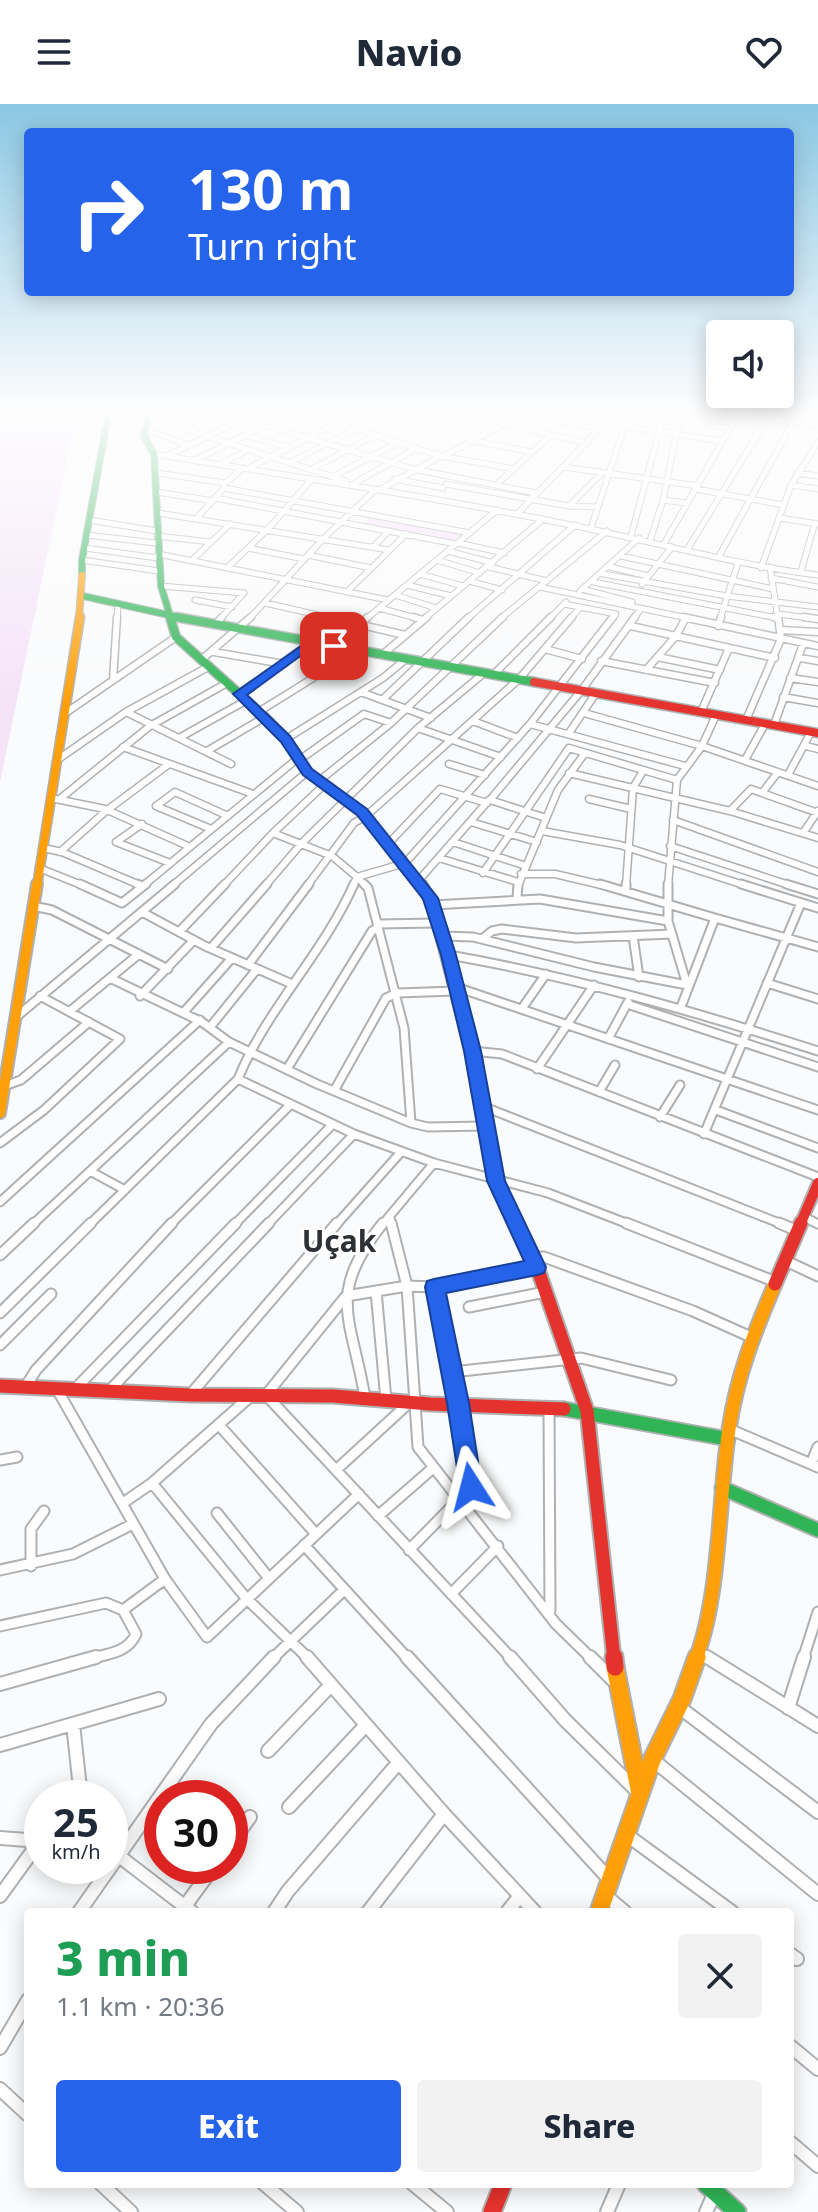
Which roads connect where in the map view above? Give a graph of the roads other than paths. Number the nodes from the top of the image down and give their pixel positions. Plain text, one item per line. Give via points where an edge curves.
1 (91, 508) edge
2 (158, 508) edge
3 (206, 508) edge
4 (264, 508) edge
5 (287, 508) edge
6 (315, 508) edge
7 (344, 508) edge
8 (358, 508) edge
9 (488, 508) edge
10 (522, 508) edge
11 (598, 508) edge
12 (638, 508) edge
13 (660, 508) edge
14 (684, 508) edge
15 (714, 508) edge
16 (744, 508) edge
17 (782, 508) edge
18 (497, 510) junction
19 (355, 511) junction
20 (284, 512) junction
21 (158, 513) junction
22 (517, 514) junction
23 (308, 516) junction
24 (780, 518) junction
25 (196, 519) junction
26 (543, 519) junction
27 (89, 520) junction
28 (343, 521) junction
29 (230, 524) junction
30 (817, 524) edge
31 (575, 525) junction
32 (591, 528) junction
33 (268, 529) junction
34 (389, 531) junction
35 (607, 531) junction
36 (470, 533) junction
37 (406, 534) junction
38 (631, 536) junction
39 (324, 538) junction
40 (639, 538) junction
41 (650, 541) junction
42 (211, 542) junction
43 (157, 544) junction
44 (457, 544) junction
45 (664, 544) junction
46 (373, 547) junction
47 (672, 547) junction
48 (85, 548) junction
49 (248, 548) junction
50 (389, 550) junction
51 (687, 550) junction
52 (448, 551) junction
53 (504, 553) junction
54 (621, 556) junction
55 (306, 557) junction
56 (718, 558) junction
57 (192, 560) junction
58 (437, 560) junction
59 (738, 563) junction
60 (657, 564) junction
61 (491, 565) junction
62 (610, 567) junction
63 (770, 567) junction
64 (227, 568) junction
65 (371, 568) junction
66 (761, 568) junction
67 (159, 571) junction
68 (801, 571) junction
69 (480, 573) junction
70 (420, 574) junction
71 (520, 574) junction
72 (603, 574) junction
73 (818, 575) edge
74 (648, 576) junction
75 (771, 578) junction
76 (285, 580) junction
77 (547, 581) junction
78 (730, 581) junction
79 (593, 582) junction
80 (466, 583) junction
81 (643, 583) junction
82 (407, 585) junction
83 (161, 586) junction
84 (815, 586) edge
85 (540, 587) junction
86 (582, 589) junction
87 (773, 589) junction
88 (502, 590) junction
89 (347, 592) junction
90 (637, 592) junction
91 (395, 595) junction
92 (573, 595) junction
93 (83, 596) junction
94 (451, 596) junction
95 (727, 596) junction
96 (195, 600) dead end
97 (388, 600) junction
98 (629, 601) junction
99 (265, 603) junction
100 (777, 603) junction
101 (564, 604) junction
102 (118, 605) junction
103 (817, 606) edge
104 (232, 607) junction
105 (581, 607) junction
106 (379, 608) junction
107 (436, 608) junction
108 (641, 609) junction
109 (722, 609) junction
110 (169, 616) junction
111 (778, 616) junction
112 (685, 619) junction
113 (818, 619) edge
114 (423, 620) junction
115 (361, 623) junction
116 (719, 624) junction
117 (215, 625) junction
118 (631, 626) junction
119 (240, 629) junction
120 (818, 632) edge
121 (780, 634) junction
122 (405, 635) junction
123 (676, 636) junction
124 (176, 637) junction
125 (312, 642) junction
126 (803, 644) junction
127 (334, 646) junction
128 (818, 646) edge
129 (729, 648) junction
130 (545, 649) junction
131 (358, 650) junction
132 (214, 652) junction
133 (382, 655) junction
134 (658, 657) junction
135 (775, 658) junction
136 (800, 658) junction
137 (406, 659) junction
138 (582, 659) junction
139 (601, 661) junction
140 (818, 661) edge
141 (424, 662) junction
142 (204, 664) junction
143 (285, 664) junction
144 (448, 667) junction
145 (646, 670) junction
146 (720, 670) junction
147 (489, 674) junction
148 (790, 678) junction
149 (519, 679) junction
150 (113, 680) junction
151 (807, 681) junction
152 (818, 682) edge
153 (227, 683) junction
154 (715, 683) junction
155 (561, 687) junction
156 (581, 691) junction
157 (361, 692) junction
158 (596, 693) junction
159 (243, 697) junction
160 (783, 697) junction
161 (382, 700) junction
162 (800, 700) junction
163 (818, 703) edge
164 (407, 709) junction
165 (126, 712) junction
166 (701, 712) junction
167 (584, 713) junction
168 (64, 714) junction
169 (262, 714) junction
170 (716, 715) junction
171 (431, 718) junction
172 (746, 720) junction
173 (473, 721) junction
174 (391, 723) junction
175 (530, 724) junction
176 (770, 724) junction
177 (150, 726) junction
178 (418, 728) junction
179 (550, 729) junction
180 (814, 732) edge
181 (569, 733) junction
182 (179, 738) junction
183 (518, 738) junction
184 (286, 739) junction
185 (452, 740) junction
186 (702, 746) junction
187 (806, 746) junction
188 (123, 747) junction
189 (818, 749) edge
190 (207, 751) junction
191 (585, 753) junction
192 (501, 757) junction
193 (57, 760) junction
194 (298, 760) junction
195 (745, 760) junction
196 (169, 764) junction
197 (231, 764) dead end
198 (449, 764) dead end
199 (685, 766) junction
200 (643, 771) junction
201 (307, 772) junction
202 (778, 772) junction
203 (569, 773) junction
204 (485, 775) junction
205 (788, 775) junction
206 (677, 780) junction
207 (322, 783) junction
208 (818, 786) edge
209 (633, 788) junction
210 (762, 793) junction
211 (253, 794) junction
212 (465, 796) junction
213 (675, 796) junction
214 (56, 798) junction
215 (343, 799) junction
216 (589, 799) dead end
217 (488, 802) junction
218 (631, 809) junction
219 (106, 811) junction
220 (524, 811) junction
221 (730, 811) junction
222 (818, 812) edge
223 (228, 816) junction
224 (366, 816) junction
225 (546, 818) junction
226 (673, 820) junction
227 (471, 822) junction
228 (142, 824) junction
229 (211, 829) junction
230 (542, 831) junction
231 (273, 833) junction
232 (803, 833) junction
233 (508, 834) junction
234 (818, 838) edge
235 (453, 842) junction
236 (537, 842) junction
237 (301, 844) junction
238 (388, 844) junction
239 (670, 846) junction
240 (190, 847) junction
241 (43, 848) junction
242 (629, 849) junction
243 (60, 852) junction
244 (331, 854) junction
245 (492, 856) junction
246 (439, 858) junction
247 (668, 859) junction
248 (170, 863) junction
249 (405, 863) junction
250 (526, 866) junction
251 (39, 868) junction
252 (818, 872) edge
253 (483, 873) junction
254 (357, 877) junction
255 (520, 878) junction
256 (419, 880) junction
257 (143, 886) junction
258 (626, 890) junction
259 (818, 894) edge
260 (517, 898) junction
261 (666, 902) junction
262 (801, 903) junction
263 (433, 905) junction
264 (817, 905) edge
265 (33, 906) junction
266 (142, 912) junction
267 (715, 918) junction
268 (668, 921) junction
269 (437, 923) junction
270 (378, 926) junction
271 (179, 932) junction
272 (672, 934) junction
273 (442, 936) junction
274 (633, 936) junction
275 (110, 938) junction
276 (785, 938) junction
277 (482, 939) junction
278 (194, 940) junction
279 (818, 947) edge
280 (211, 948) junction
281 (139, 954) junction
282 (449, 955) junction
283 (232, 958) junction
284 (248, 965) junction
285 (168, 969) junction
286 (257, 969) junction
287 (546, 974) junction
288 (639, 977) junction
289 (110, 978) junction
290 (767, 983) junction
291 (292, 984) junction
292 (594, 985) junction
293 (687, 985) junction
294 (456, 989) junction
295 (397, 993) junction
296 (633, 995) junction
297 (40, 996) junction
298 (140, 996) junction
299 (818, 999) edge
300 (627, 1004) junction
301 (523, 1007) junction
302 (681, 1007) junction
303 (70, 1011) junction
304 (183, 1013) junction
305 (15, 1018) junction
306 (200, 1020) junction
307 (89, 1022) junction
308 (569, 1025) junction
309 (211, 1026) junction
310 (751, 1028) junction
311 (608, 1039) junction
312 (229, 1042) junction
313 (744, 1042) junction
314 (247, 1051) junction
315 (472, 1051) junction
316 (818, 1051) edge
317 (615, 1065) dead end
318 (818, 1067) edge
319 (287, 1069) junction
320 (537, 1069) junction
321 (238, 1079) junction
322 (729, 1079) junction
323 (680, 1085) dead end
324 (4, 1086) junction
325 (334, 1091) junction
326 (599, 1092) junction
327 (291, 1104) junction
328 (482, 1106) junction
329 (716, 1110) junction
330 (818, 1110) edge
331 (0, 1113) edge
332 (660, 1117) junction
333 (411, 1123) junction
334 (333, 1124) junction
335 (485, 1126) junction
336 (354, 1134) junction
337 (704, 1134) junction
338 (0, 1143) edge
339 (818, 1148) edge
340 (401, 1152) junction
341 (434, 1163) junction
342 (90, 1171) junction
343 (818, 1180) edge
344 (496, 1181) junction
345 (125, 1190) junction
346 (0, 1202) edge
347 (804, 1217) junction
348 (390, 1218) junction
349 (818, 1224) edge
350 (798, 1231) junction
351 (0, 1255) edge
352 (786, 1261) junction
353 (534, 1262) junction
354 (818, 1276) edge
355 (776, 1282) junction
356 (407, 1286) junction
357 (434, 1287) junction
358 (376, 1291) junction
359 (545, 1292) junction
360 (51, 1294) dead end
361 (346, 1296) junction
362 (469, 1307) dead end
363 (0, 1313) edge
364 (751, 1337) junction
365 (0, 1345) edge
366 (567, 1360) junction
367 (452, 1372) junction
368 (671, 1380) dead end
369 (0, 1386) edge
370 (24, 1389) junction
371 (58, 1391) junction
372 (74, 1391) junction
373 (108, 1392) junction
374 (190, 1395) junction
375 (251, 1395) junction
376 (266, 1395) junction
377 (365, 1398) junction
378 (386, 1400) junction
379 (413, 1403) junction
380 (458, 1403) junction
381 (549, 1408) junction
382 (587, 1411) junction
383 (219, 1425) junction
384 (729, 1434) junction
385 (818, 1447) edge
386 (17, 1457) dead end
387 (0, 1460) edge
388 (815, 1466) edge
389 (433, 1468) junction
390 (336, 1470) junction
391 (152, 1483) junction
392 (722, 1488) junction
393 (359, 1494) junction
394 (460, 1501) junction
395 (123, 1503) junction
396 (44, 1511) dead end
397 (217, 1513) dead end
398 (378, 1516) junction
399 (133, 1524) junction
400 (818, 1530) edge
401 (316, 1534) junction
402 (304, 1545) junction
403 (498, 1546) junction
404 (409, 1550) junction
405 (31, 1566) junction
406 (0, 1570) edge
407 (268, 1577) junction
408 (165, 1579) junction
409 (344, 1590) junction
410 (451, 1594) junction
411 (246, 1598) junction
412 (123, 1610) junction
413 (550, 1612) junction
414 (818, 1612) edge
415 (0, 1626) edge
416 (291, 1639) junction
417 (699, 1652) junction
418 (0, 1684) edge
419 (617, 1685) junction
420 (330, 1686) junction
421 (159, 1699) dead end
422 (678, 1706) junction
423 (788, 1708) junction
424 (73, 1724) junction
425 (365, 1726) junction
426 (818, 1726) edge
427 (0, 1745) edge
428 (268, 1751) dead end
429 (652, 1760) junction
430 (399, 1762) junction
431 (79, 1780) edge
432 (640, 1794) junction
433 (289, 1807) dead end
434 (818, 1812) edge
435 (444, 1814) junction
436 (250, 1817) dead end
437 (248, 1820) edge
438 (626, 1834) junction
439 (0, 1838) edge
440 (24, 1839) edge
441 (128, 1843) edge
442 (24, 1863) edge
443 (128, 1863) edge
444 (610, 1880) junction
445 (100, 1884) edge
446 (203, 1884) edge
447 (818, 1894) edge
448 (0, 1896) edge
449 (605, 1896) junction
450 (519, 1897) junction
451 (84, 1908) edge
452 (187, 1908) edge
453 (189, 1908) edge
454 (277, 1908) edge
455 (371, 1908) edge
456 (510, 1908) edge
457 (531, 1908) edge
458 (600, 1908) edge
459 (620, 1908) edge
460 (727, 1908) edge
461 (24, 2007) edge
462 (0, 2048) edge
463 (794, 2049) edge
464 (818, 2069) edge
465 (0, 2089) edge
466 (24, 2111) edge
467 (794, 2145) edge
468 (818, 2166) edge
469 (105, 2188) edge
470 (269, 2188) edge
471 (418, 2188) edge
472 (501, 2188) edge
473 (617, 2188) edge
474 (710, 2188) edge
475 (131, 2212) edge
476 (297, 2212) edge
477 (447, 2212) edge
478 (492, 2212) edge
479 (607, 2212) edge
480 (706, 2212) edge
481 (737, 2212) edge

1 - 27 main road
2 - 21 main road
3 - 25 street
4 - 20 street
5 - 20 street
6 - 23 street
7 - 19 street
8 - 19 street
9 - 18 street
10 - 22 street
11 - 32 street
12 - 38 street
13 - 41 street
14 - 45 street
15 - 51 street
16 - 56 street
17 - 24 street
18 - 22 street
18 - 36 street
19 - 28 street
19 - 36 street
20 - 23 street
20 - 33 street
21 - 25 street
21 - 43 main road
22 - 26 street
23 - 28 street
24 - 30 street
24 - 66 street
25 - 29 street
26 - 31 street
26 - 53 street
27 - 43 street
27 - 48 main road
28 - 34 street
28 - 39 street
29 - 33 street
29 - 42 street
30 - 68 street
31 - 32 street
31 - 71 street
32 - 35 street
33 - 39 street
33 - 49 street
34 - 37 street
34 - 46 street
35 - 38 street
35 - 77 street
36 - 44 street
37 - 44 street
37 - 50 street
38 - 40 street
39 - 46 street
39 - 55 street
40 - 41 street
40 - 54 street
41 - 45 street
42 - 43 street
42 - 57 street
43 - 48 street
43 - 48 street
43 - 57 street
43 - 67 main road
44 - 52 street
44 - 53 street
45 - 47 street
46 - 50 street
47 - 51 street
47 - 60 street
48 - 67 street
48 - 93 main road
49 - 55 street
49 - 64 street
50 - 65 street
51 - 56 street
52 - 58 street
52 - 61 street
53 - 61 street
54 - 60 street
54 - 62 street
55 - 65 street
55 - 76 street
56 - 59 street
57 - 64 street
58 - 69 street
58 - 70 street
59 - 66 street
59 - 78 street
60 - 74 street
60 - 78 street
61 - 69 street
61 - 71 street
62 - 72 street
62 - 74 street
63 - 66 street
63 - 68 street
63 - 75 street
64 - 76 street
65 - 89 street
67 - 83 main road
68 - 73 street
69 - 80 street
70 - 80 street
70 - 82 street
71 - 77 street
71 - 88 street
72 - 79 street
72 - 81 street
74 - 81 street
75 - 84 street
75 - 87 street
76 - 89 street
76 - 99 street
77 - 85 street
78 - 87 street
78 - 95 street
79 - 86 street
79 - 90 street
80 - 88 street
80 - 94 street
81 - 90 street
81 - 95 street
82 - 91 street
82 - 94 street
83 - 104 street via 244,593
83 - 110 main road
84 - 103 street
85 - 92 street
85 - 144 street
86 - 92 street
86 - 98 street
87 - 100 street
88 - 141 street
89 - 97 street
90 - 98 street
90 - 109 street
91 - 97 street
91 - 107 street
92 - 101 street
92 - 108 street
93 - 102 main road
93 - 168 main road
94 - 107 street
95 - 100 street
95 - 109 street
96 - 104 street
97 - 106 street
98 - 116 street
99 - 115 street
99 - 119 street
100 - 103 street
100 - 111 street
101 - 105 street
101 - 147 street
102 - 110 main road
102 - 150 street
104 - 117 street
105 - 130 street
105 - 138 street via 616,614
106 - 114 street
106 - 115 street
107 - 114 street
108 - 112 street
108 - 118 street
109 - 111 street
109 - 116 street
110 - 117 main road
110 - 124 main road
111 - 113 street
111 - 121 street
112 - 116 street
112 - 123 street
114 - 122 street
115 - 122 street
115 - 127 street
116 - 121 street
117 - 119 main road
118 - 123 street
118 - 139 street
119 - 125 main road
119 - 132 street
120 - 121 street
121 - 126 street
121 - 135 street
122 - 133 street
123 - 129 street
123 - 134 street
124 - 142 main road
124 - 150 street
125 - 127 main road
125 - 143 street
126 - 128 street
126 - 136 street
127 - 131 main road
129 - 135 street
129 - 146 street
130 - 138 street
130 - 149 street
131 - 133 main road
131 - 169 street
132 - 142 street
132 - 143 street
133 - 137 main road
134 - 145 street
134 - 146 street
135 - 172 street
136 - 140 street
136 - 148 street
137 - 141 main road
137 - 157 street
138 - 155 street
139 - 145 street
139 - 156 street
141 - 144 main road
141 - 161 street
142 - 153 main road
142 - 165 street
143 - 159 street
144 - 147 main road
144 - 164 street
145 - 154 street
146 - 154 street
147 - 149 main road
147 - 171 street
148 - 151 street
148 - 160 street
149 - 155 main road
149 - 173 street
150 - 168 street
151 - 152 street
151 - 162 street
153 - 159 main road
153 - 177 street
154 - 166 street
155 - 156 main road
155 - 175 street
156 - 158 main road
156 - 179 street
157 - 161 street
157 - 184 street
158 - 166 main road
158 - 167 street
159 - 169 main road
159 - 182 street
160 - 162 street
160 - 176 street
161 - 164 street
162 - 163 street
164 - 171 street
164 - 174 street
165 - 177 street
165 - 193 street
166 - 170 main road
167 - 181 street
167 - 186 street
168 - 193 main road
169 - 184 main road
169 - 190 street
170 - 172 main road
170 - 186 street
171 - 178 street
172 - 176 main road
173 - 183 street
173 - 185 street
174 - 194 street via 364,714
174 - 207 street
175 - 179 street
175 - 183 street
176 - 180 main road
176 - 195 street
177 - 182 street
177 - 188 street
178 - 185 street
178 - 215 street
179 - 181 street
179 - 217 street
180 - 187 street
181 - 199 street
182 - 190 street
183 - 192 street
184 - 194 main road
185 - 192 street
185 - 224 street
186 - 195 street
186 - 199 street
187 - 189 street
187 - 205 street
188 - 196 street
188 - 214 street
190 - 197 street
191 - 200 street
191 - 203 street
191 - 220 street via 569,748
192 - 204 street
193 - 214 main road
194 - 201 main road
194 - 211 street
195 - 202 street
196 - 211 street
196 - 219 street
198 - 204 street
199 - 206 street
200 - 206 street
200 - 209 street
201 - 207 main road
201 - 266 street
202 - 205 street
202 - 210 street
203 - 209 street
203 - 225 street
204 - 212 street
205 - 208 street
206 - 213 street
207 - 215 main road
207 - 231 street
209 - 213 street
209 - 218 street
210 - 221 street via 747,790
210 - 222 street
211 - 223 street
212 - 217 street
212 - 238 street via 440,789
212 - 249 street
213 - 221 street
213 - 226 street
214 - 219 street
214 - 241 main road
215 - 224 main road
215 - 237 street
216 - 218 street
217 - 220 street
217 - 227 street
218 - 242 street
219 - 228 street
219 - 243 street
220 - 225 street
220 - 233 street
221 - 232 street
222 - 232 street
223 - 229 street
223 - 229 street via 175,792 156,806
224 - 238 main road
224 - 244 street via 354,823
225 - 230 street
226 - 239 street
226 - 252 street
227 - 233 street
227 - 235 street
228 - 240 street
228 - 248 street via 116,842
229 - 240 street
230 - 236 street
230 - 242 street
231 - 237 street
231 - 271 street
232 - 234 street
233 - 236 street
233 - 245 street
235 - 245 street
235 - 246 street
236 - 250 street
237 - 244 street
237 - 280 street
238 - 249 main road
239 - 247 street
239 - 259 street
240 - 248 street
241 - 243 street
241 - 251 main road
242 - 247 street
242 - 258 street
243 - 257 street
244 - 254 street
244 - 284 street
245 - 250 street
245 - 253 street
246 - 253 street
246 - 256 street
247 - 261 street
247 - 262 street
248 - 257 street
249 - 254 street
249 - 256 main road
250 - 255 street
251 - 257 street via 122,903
251 - 265 main road
253 - 255 street
254 - 270 street via 368,888
254 - 291 street
255 - 258 street via 555,874
255 - 260 street
256 - 263 main road
258 - 261 street
260 - 263 street
260 - 268 street
261 - 267 street
261 - 268 street
262 - 264 street
262 - 276 street
263 - 269 main road
265 - 275 street
265 - 305 main road
266 - 271 street
266 - 275 street
267 - 276 street
267 - 293 street
268 - 272 street
269 - 270 street
269 - 273 main road
270 - 295 street
270 - 319 street
271 - 278 street
272 - 274 street
272 - 293 street
273 - 277 street
273 - 282 main road
274 - 277 street via 559,937 502,929
274 - 288 street
275 - 281 street
275 - 297 street
276 - 279 street
276 - 290 street
277 - 288 street
278 - 280 street
278 - 285 street
280 - 283 street
281 - 285 street
281 - 289 street
282 - 287 street
282 - 294 main road
283 - 284 street
283 - 304 street
284 - 286 street
285 - 298 street
286 - 291 street
286 - 309 street
287 - 292 street
287 - 301 street
288 - 293 street
289 - 298 street
289 - 303 street
290 - 299 street
290 - 310 street
291 - 314 street
292 - 296 street
292 - 308 street
293 - 302 street
294 - 295 street
294 - 301 street
294 - 315 main road
295 - 325 street via 386,998
295 - 333 street
296 - 300 street
296 - 302 street
297 - 303 street
297 - 305 street
298 - 304 street
300 - 311 street
300 - 313 street
301 - 308 street
302 - 310 street
303 - 307 street
304 - 306 street
305 - 324 main road
306 - 309 street
306 - 346 street
307 - 324 street via 21,1080
307 - 338 street via 120,1039
308 - 311 street
308 - 320 street
309 - 312 street
310 - 313 street
310 - 316 street
311 - 322 street
312 - 314 street
312 - 342 street
313 - 318 street
313 - 322 street
314 - 319 street
314 - 321 street
315 - 320 street via 495,1052
315 - 328 main road
317 - 326 street
319 - 325 street
320 - 326 street
321 - 327 street
321 - 345 street
322 - 329 street
322 - 330 street
323 - 332 street
324 - 331 main road
325 - 333 street
326 - 332 street
327 - 334 street
327 - 370 street via 143,1252
328 - 335 main road
328 - 350 street
329 - 337 street
329 - 339 street
332 - 337 street
333 - 335 street
334 - 336 street
334 - 372 street
335 - 344 main road
336 - 340 street
336 - 373 street
337 - 343 street
340 - 341 street
340 - 374 street
341 - 344 street
341 - 348 street
342 - 345 street
342 - 351 street
343 - 347 main road
344 - 353 main road
344 - 355 street via 548,1193
345 - 363 street
347 - 349 street
347 - 350 main road
348 - 356 street
348 - 361 street via 362,1249
350 - 352 main road
352 - 354 street
352 - 355 main road
353 - 357 street
353 - 359 main road
353 - 364 street via 544,1257
355 - 364 main road
356 - 357 street
356 - 358 street
356 - 379 street
357 - 367 street
358 - 361 street
358 - 378 street
359 - 362 street
359 - 366 main road
360 - 365 street
361 - 376 street
361 - 377 street
364 - 384 main road
366 - 367 street
366 - 368 street via 593,1359
366 - 382 main road
367 - 380 street
369 - 370 main road
370 - 371 main road
371 - 372 main road
371 - 395 street
372 - 373 main road
373 - 374 main road
374 - 375 main road
375 - 376 main road
375 - 383 street
376 - 377 main road
376 - 390 street
377 - 378 main road
378 - 379 main road
379 - 380 main road
379 - 389 street via 416,1443
379 - 390 street
380 - 381 main road
380 - 394 street via 471,1487
381 - 382 main road
381 - 413 street
382 - 384 main road
382 - 419 main road
383 - 391 street
383 - 401 street
384 - 388 street
384 - 392 main road
385 - 388 street
386 - 387 street
389 - 394 street
389 - 398 street
390 - 393 street
391 - 395 street
391 - 411 street
392 - 400 main road
392 - 417 main road
393 - 398 street
393 - 401 street
394 - 403 street
394 - 404 street
395 - 399 street
396 - 405 street via 31,1521 28,1533
397 - 407 street
398 - 404 street
399 - 405 street via 73,1554
399 - 408 street
401 - 402 street
402 - 407 street
402 - 409 street
403 - 410 street
403 - 413 street
404 - 410 street
405 - 406 street
407 - 411 street
408 - 411 street via 207,1637
408 - 412 street
409 - 416 street
409 - 444 street
410 - 432 street
411 - 416 street
412 - 415 street via 102,1603
412 - 418 street via 135,1631 128,1647
413 - 419 street
414 - 423 street
416 - 420 street
416 - 441 street via 211,1724
417 - 422 main road
417 - 423 street
419 - 432 main road
420 - 425 street
420 - 428 street
421 - 424 street
422 - 429 main road
422 - 434 street
423 - 426 street
424 - 427 street
424 - 431 street
425 - 430 street
425 - 433 street
429 - 432 main road
429 - 447 street
430 - 435 street
430 - 454 street
432 - 438 main road
435 - 450 street
435 - 455 street
436 - 437 street
438 - 444 main road
438 - 460 street
439 - 440 street
442 - 448 street
443 - 452 street
444 - 449 main road
445 - 451 street
446 - 453 street
449 - 458 main road
449 - 459 street
450 - 456 street
450 - 457 street
461 - 462 street
463 - 464 street
465 - 466 street
467 - 468 street
469 - 475 street
470 - 476 street
471 - 477 street
472 - 478 main road
473 - 479 street
474 - 480 street
474 - 481 main road

